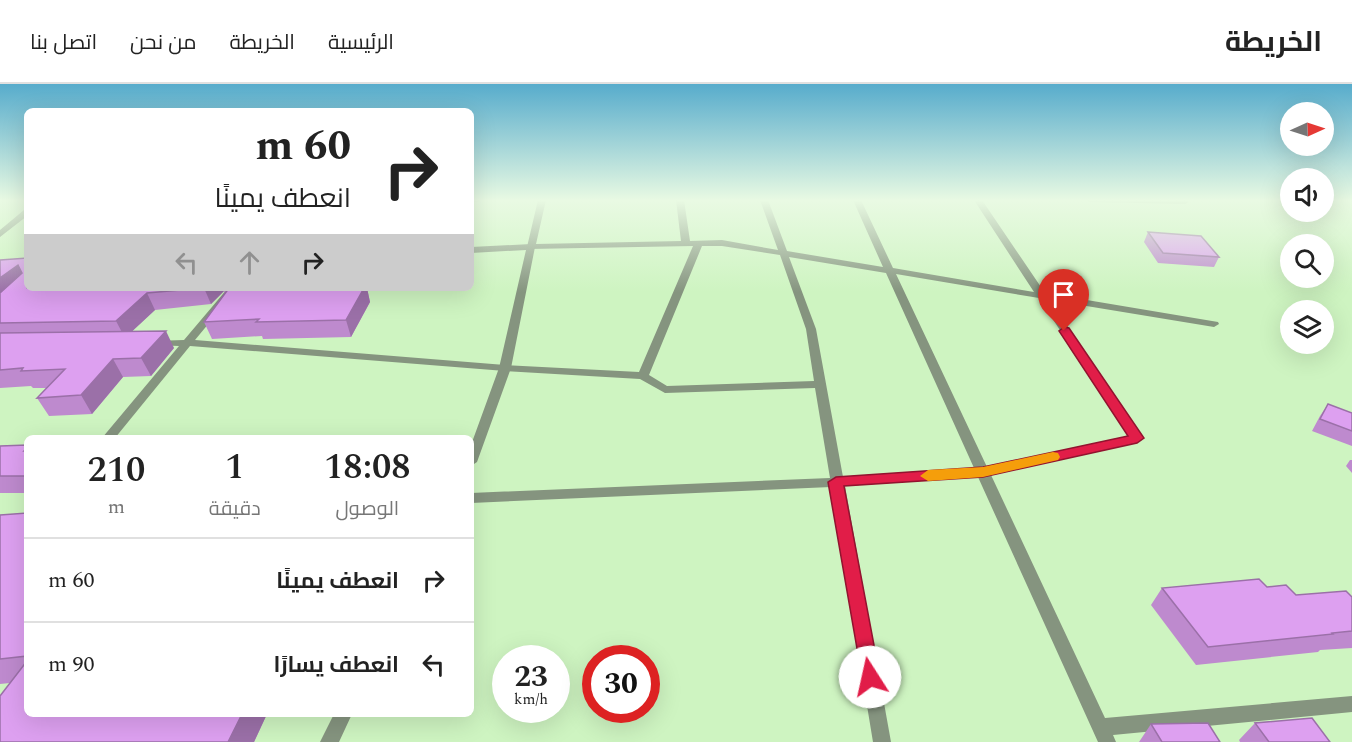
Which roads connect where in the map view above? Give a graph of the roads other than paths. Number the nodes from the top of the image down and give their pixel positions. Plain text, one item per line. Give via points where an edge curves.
1 (535, 231) edge
2 (684, 231) edge
3 (776, 231) edge
4 (872, 231) edge
5 (998, 231) edge
6 (699, 243) junction
7 (686, 244) junction
8 (531, 247) junction
9 (474, 250) edge
10 (784, 253) junction
11 (890, 271) junction
12 (231, 291) edge
13 (1040, 295) junction
14 (1214, 324) dead end
15 (141, 343) edge
16 (188, 343) junction
17 (505, 368) junction
18 (643, 375) junction
19 (820, 384) junction
20 (111, 435) edge
21 (474, 454) edge
22 (983, 472) junction
23 (836, 482) junction
24 (474, 498) edge
25 (1352, 704) edge
26 (341, 717) edge
27 (1104, 735) edge
28 (328, 742) edge
29 (882, 742) edge

1 - 8 street
2 - 7 street
3 - 10 street
4 - 11 street
5 - 13 street
6 - 7 street
6 - 10 street
6 - 18 street
7 - 8 street
8 - 9 street
8 - 17 street
10 - 11 street
10 - 19 street via 811,329
11 - 13 street
11 - 22 street
12 - 16 street
13 - 14 street
13 - 22 street via 1137,438
15 - 16 street
16 - 17 street
16 - 20 street
17 - 18 street
17 - 21 street
18 - 19 street via 665,390
19 - 23 street
22 - 23 street
22 - 27 street
23 - 24 street
23 - 29 street
25 - 27 street
26 - 28 street

